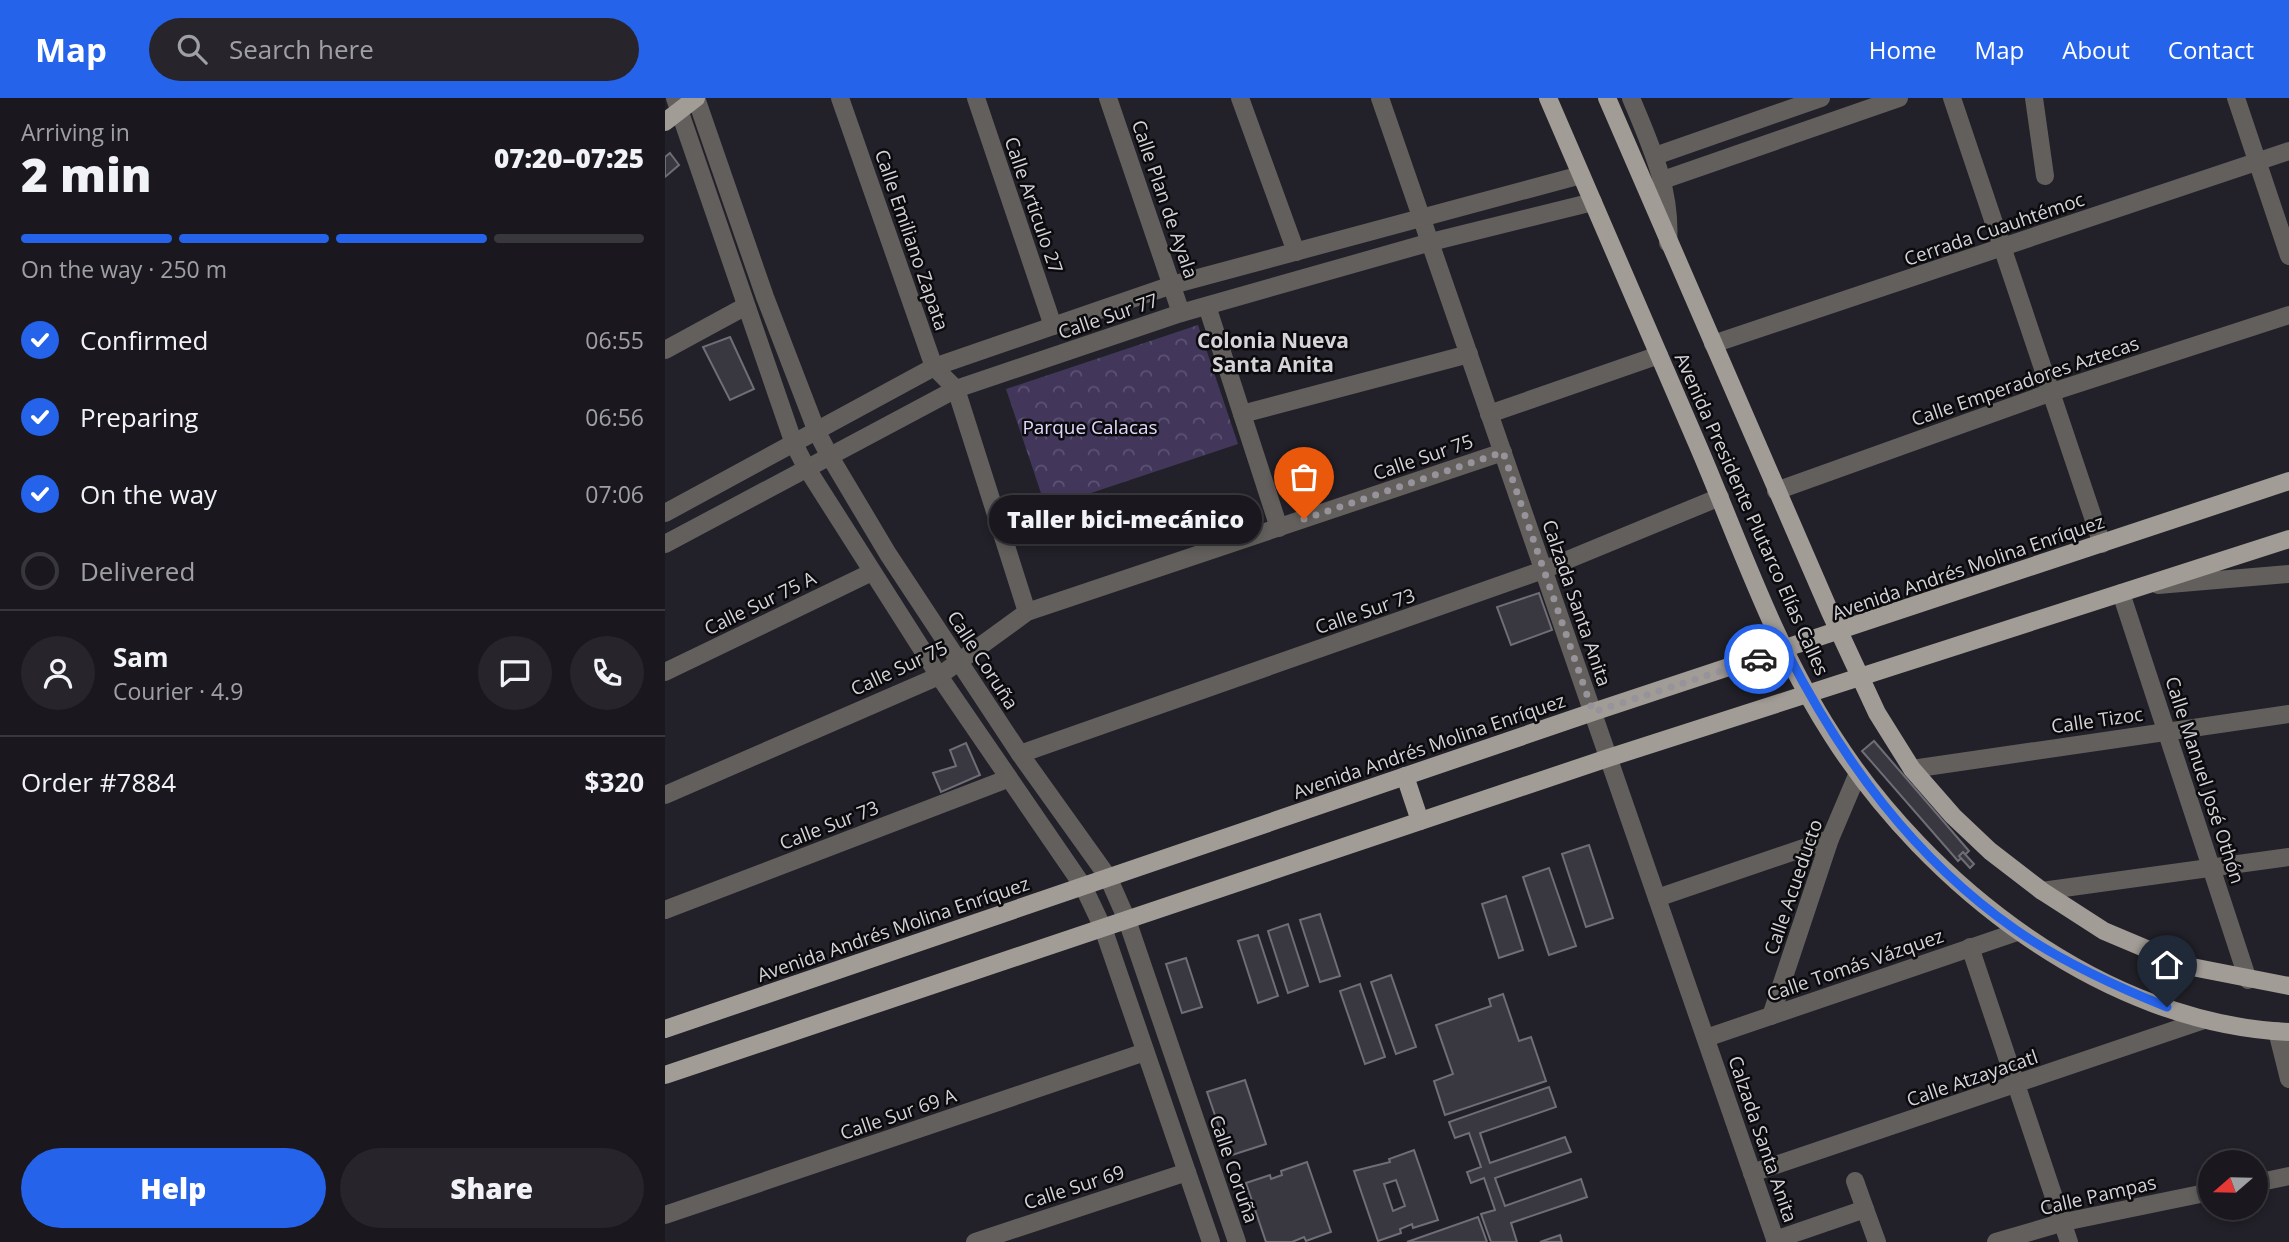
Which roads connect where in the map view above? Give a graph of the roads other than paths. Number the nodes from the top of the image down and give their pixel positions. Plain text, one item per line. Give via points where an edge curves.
1 (696, 98) edge
2 (840, 98) edge
3 (976, 98) edge
4 (1108, 98) edge
5 (1240, 98) edge
6 (1380, 98) edge
7 (1548, 98) edge
8 (1607, 98) edge
9 (1631, 98) edge
10 (1821, 98) edge
11 (1952, 98) edge
12 (2034, 98) edge
13 (2236, 98) edge
14 (1894, 99) edge
15 (673, 110) edge
16 (2289, 151) edge
17 (1655, 156) junction
18 (2257, 162) junction
19 (1581, 175) junction
20 (2045, 176) dead end
21 (1663, 180) junction
22 (1593, 202) junction
23 (1422, 217) junction
24 (1431, 242) junction
25 (1668, 243) junction
26 (2003, 248) junction
27 (1296, 252) junction
28 (2289, 256) edge
29 (1172, 285) junction
30 (745, 306) junction
31 (1207, 306) junction
32 (1181, 313) junction
33 (2289, 315) edge
34 (1053, 326) junction
35 (1713, 344) junction
36 (665, 350) edge
37 (1469, 355) junction
38 (1658, 355) junction
39 (934, 367) junction
40 (956, 389) junction
41 (2052, 392) junction
42 (1242, 414) junction
43 (1489, 414) junction
44 (817, 432) junction
45 (794, 444) junction
46 (1503, 452) junction
47 (829, 455) junction
48 (806, 467) junction
49 (2289, 481) edge
50 (1776, 491) junction
51 (1720, 497) junction
52 (665, 513) edge
53 (1279, 528) junction
54 (2289, 539) edge
55 (665, 544) edge
56 (2102, 544) junction
57 (1543, 570) junction
58 (873, 572) junction
59 (2289, 574) edge
60 (2144, 586) junction
61 (2120, 593) junction
62 (1027, 612) junction
63 (1839, 632) junction
64 (1786, 650) junction
65 (960, 663) junction
66 (665, 672) edge
67 (939, 676) junction
68 (1859, 676) junction
69 (1808, 693) junction
70 (1593, 712) junction
71 (2289, 714) edge
72 (2168, 731) junction
73 (1020, 754) junction
74 (1608, 758) junction
75 (1912, 769) junction
76 (1858, 773) junction
77 (1405, 776) junction
78 (1007, 779) junction
79 (665, 796) edge
80 (1420, 821) junction
81 (1829, 839) junction
82 (2289, 857) edge
83 (2213, 867) junction
84 (1108, 877) junction
85 (1083, 886) junction
86 (2042, 891) junction
87 (1657, 898) junction
88 (665, 910) edge
89 (1127, 920) junction
90 (1103, 928) junction
91 (2018, 932) junction
92 (1970, 947) junction
93 (2248, 980) junction
94 (2289, 986) edge
95 (1771, 1016) junction
96 (2204, 1020) junction
97 (665, 1029) edge
98 (2283, 1031) edge
99 (1706, 1038) junction
100 (1145, 1052) junction
101 (665, 1075) edge
102 (2289, 1079) edge
103 (2019, 1084) junction
104 (1187, 1172) junction
105 (1752, 1173) junction
106 (2289, 1176) edge
107 (2268, 1180) edge
108 (1855, 1181) dead end
109 (2198, 1194) edge
110 (1865, 1209) junction
111 (665, 1215) edge
112 (2064, 1222) junction
113 (1775, 1241) edge
114 (975, 1242) edge
115 (1211, 1242) edge
116 (1237, 1242) edge
117 (1877, 1242) edge
118 (1996, 1242) edge
119 (2069, 1242) edge

1 - 15 main road
1 - 44 street, Calle Coruña
2 - 39 street, Calle Emiliano Zapata
3 - 34 street, Calle Articulo 27
4 - 29 street, Calle Plan de Ayala
5 - 27 street
6 - 23 street, Calzada Santa Anita
7 - 19 main road, Avenida Presidente Plutarco Elías Calles
8 - 25 main road, Avenida Presidente Plutarco Elías Calles
9 - 17 street, Avenida Presidente Plutarco Elías Calles
10 - 17 street
11 - 26 street
12 - 20 street
13 - 18 street
14 - 21 street
15 - 30 street
16 - 18 street, Cerrada Cuauhtémoc
17 - 21 street, Avenida Presidente Plutarco Elías Calles
18 - 26 street, Cerrada Cuauhtémoc
18 - 28 street
19 - 22 main road, Avenida Presidente Plutarco Elías Calles
19 - 23 street, Calle Sur 77
21 - 25 street, Avenida Presidente Plutarco Elías Calles via 1670,219
22 - 24 street, Calle Sur 77
22 - 38 main road, Avenida Presidente Plutarco Elías Calles
23 - 24 street, Calzada Santa Anita
23 - 27 street, Calle Sur 77
24 - 31 street, Calle Sur 77
24 - 37 street, Calzada Santa Anita
25 - 35 main road, Avenida Presidente Plutarco Elías Calles
26 - 35 street, Cerrada Cuauhtémoc
26 - 41 street
27 - 29 street, Calle Sur 77
29 - 32 street, Calle Plan de Ayala
29 - 34 street, Calle Sur 77
30 - 36 street
30 - 45 street
31 - 32 street, Calle Sur 77
31 - 42 street
32 - 40 street, Calle Sur 77
33 - 41 street, Calle Emperadores Aztecas
34 - 39 street, Calle Sur 77
35 - 50 main road, Avenida Presidente Plutarco Elías Calles
37 - 42 street
37 - 43 street, Calzada Santa Anita
38 - 43 street
38 - 51 main road, Avenida Presidente Plutarco Elías Calles
39 - 40 street, Calle Emiliano Zapata
39 - 44 street, Calle Sur 77
40 - 47 street, Calle Sur 77
40 - 62 street
41 - 50 street, Calle Emperadores Aztecas
41 - 56 street
42 - 53 street
43 - 46 street, Calzada Santa Anita
44 - 45 street, Calle Sur 77
44 - 47 street, Calle Coruña
45 - 48 street
45 - 52 street, Calle Sur 77
46 - 53 street, Calle Sur 75
46 - 57 street, Calzada Santa Anita
47 - 48 street, Calle Sur 77
47 - 65 street, Calle Coruña
48 - 55 street, Calle Sur 77
48 - 58 street
49 - 56 main road, Avenida Andrés Molina Enríquez
50 - 63 main road, Avenida Presidente Plutarco Elías Calles
51 - 57 street, Calle Sur 73
51 - 64 main road, Avenida Presidente Plutarco Elías Calles
53 - 62 street, Calle Sur 75
54 - 60 main road
56 - 63 main road, Avenida Andrés Molina Enríquez
57 - 70 street, Calzada Santa Anita
57 - 73 street, Calle Sur 73
58 - 66 street, Calle Sur 75 A
58 - 67 street
59 - 60 street
60 - 61 main road
61 - 68 main road
61 - 72 street, Calle Manuel José Othón
62 - 65 street, Calle Sur 75
63 - 64 main road, Avenida Andrés Molina Enríquez
63 - 68 main road, Avenida Presidente Plutarco Elías Calles
64 - 69 main road, Avenida Presidente Plutarco Elías Calles
64 - 70 main road, Avenida Andrés Molina Enríquez
65 - 67 street, Calle Sur 75
65 - 73 street, Calle Coruña
67 - 78 street
67 - 79 street, Calle Sur 75
68 - 69 main road
68 - 75 main road, Avenida Presidente Plutarco Elías Calles
69 - 74 main road
69 - 76 main road, Avenida Presidente Plutarco Elías Calles
70 - 74 street, Calzada Santa Anita
70 - 77 main road, Avenida Andrés Molina Enríquez
71 - 72 street, Calle Tizoc
72 - 75 street, Calle Tizoc
72 - 83 street, Calle Manuel José Othón
73 - 84 street, Calle Coruña
74 - 80 main road
74 - 87 street, Calzada Santa Anita
75 - 86 main road, Avenida Presidente Plutarco Elías Calles via 1953,816
76 - 81 street, Calle Acueducto
76 - 91 main road, Avenida Presidente Plutarco Elías Calles via 1893,817 1972,897
77 - 80 main road
77 - 84 main road, Avenida Andrés Molina Enríquez
78 - 85 street
78 - 88 street, Calle Sur 73
80 - 89 main road
81 - 87 street
81 - 95 street, Calle Acueducto
82 - 83 street
83 - 86 street
83 - 93 street, Calle Manuel José Othón
84 - 85 main road, Avenida Andrés Molina Enríquez
84 - 89 street, Calle Coruña
85 - 90 street
85 - 97 main road, Avenida Andrés Molina Enríquez
86 - 93 main road, Avenida Presidente Plutarco Elías Calles via 2141,949 2187,966
87 - 99 street, Calzada Santa Anita
89 - 90 main road
89 - 116 street, Calle Coruña
90 - 100 street
90 - 101 main road
91 - 92 street, Calle Tomás Vázquez
91 - 96 main road, Avenida Presidente Plutarco Elías Calles via 2122,988
92 - 95 street, Calle Tomás Vázquez
92 - 103 street
93 - 94 main road, Avenida Presidente Plutarco Elías Calles
95 - 99 street, Calle Tomás Vázquez
96 - 98 main road, Avenida Presidente Plutarco Elías Calles
96 - 103 street, Calle Atzayacatl
98 - 102 street
99 - 105 street, Calzada Santa Anita
100 - 104 street
100 - 111 street, Calle Sur 69 A
103 - 105 street, Calle Atzayacatl
103 - 112 street
104 - 114 street, Calle Sur 69
104 - 115 street
105 - 113 street, Calzada Santa Anita
106 - 107 street
108 - 110 street
109 - 112 street, Calle Pampas
110 - 113 street
110 - 117 street
112 - 118 street, Calle Pampas
112 - 119 street

